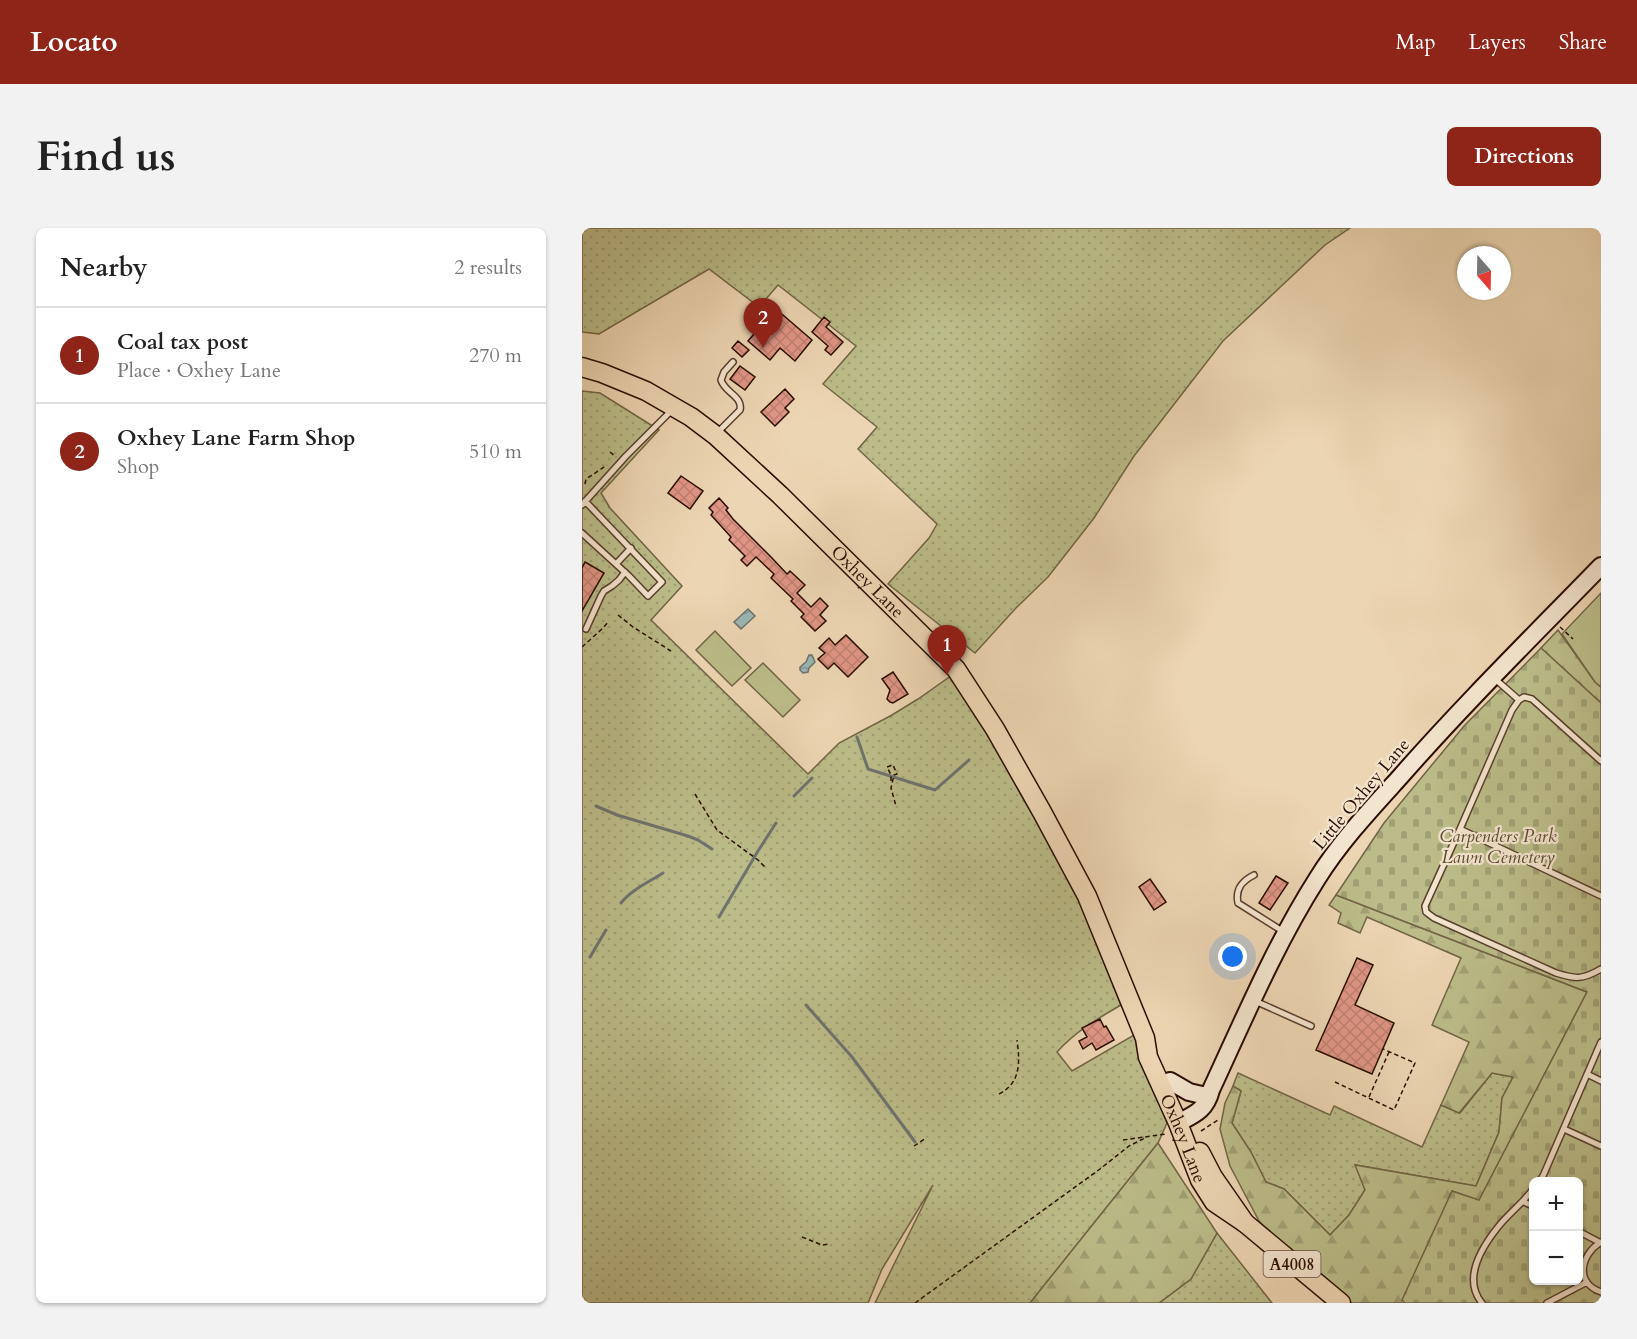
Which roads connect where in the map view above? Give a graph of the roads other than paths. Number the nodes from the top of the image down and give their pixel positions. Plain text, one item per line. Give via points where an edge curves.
1 (733, 362) dead end
2 (582, 367) edge
3 (674, 407) junction
4 (715, 435) junction
5 (584, 503) edge
6 (582, 533) edge
7 (631, 548) junction
8 (616, 564) junction
9 (1601, 566) edge
10 (625, 572) junction
11 (586, 630) dead end
12 (1492, 677) junction
13 (1519, 700) junction
14 (1601, 761) edge
15 (1460, 829) junction
16 (1254, 875) dead end
17 (1601, 896) edge
18 (1286, 933) junction
19 (1601, 969) edge
20 (1253, 1000) junction
21 (1311, 1026) dead end
22 (1145, 1038) junction
23 (1601, 1042) edge
24 (1587, 1074) junction
25 (1170, 1081) junction
26 (1601, 1081) edge
27 (1207, 1092) junction
28 (1177, 1120) junction
29 (1564, 1129) junction
30 (1601, 1146) edge
31 (1542, 1177) edge
32 (1529, 1195) edge
33 (1524, 1202) junction
34 (1529, 1204) edge
35 (1583, 1234) edge
36 (1601, 1243) edge
37 (1587, 1282) junction
38 (1601, 1292) edge
39 (1341, 1303) edge
40 (1482, 1303) edge
41 (1547, 1303) edge

1 - 4 lane via 721,380 724,388 739,400 740,410
2 - 3 main road, Oxhey Lane / A4008 via 646,391
3 - 4 main road, Oxhey Lane / A4008
3 - 5 lane
4 - 22 main road, Oxhey Lane / A4008 via 963,678 1087,896
5 - 7 lane
6 - 8 lane
7 - 8 lane
7 - 10 lane via 662,582 648,596
8 - 10 lane
9 - 12 main road, Little Oxhey Lane
10 - 11 lane via 604,591
12 - 13 lane
12 - 18 main road, Little Oxhey Lane via 1361,821 1317,878
13 - 14 lane via 1532,699
13 - 15 lane
15 - 17 lane
15 - 19 lane via 1425,906 1426,912 1556,973 1588,977
16 - 18 lane via 1237,892 1238,903
18 - 20 main road, Little Oxhey Lane
20 - 21 lane
20 - 27 main road, Little Oxhey Lane
22 - 25 main road, Oxhey Lane / A4008 via 1159,1053
22 - 28 main road, Oxhey Lane / A4008 via 1148,1057
23 - 24 lane
24 - 26 lane
24 - 29 lane
25 - 27 main road via 1189,1092
25 - 28 main road, Oxhey Lane / A4008
27 - 28 main road, Little Oxhey Lane
28 - 39 main road, Oxhey Lane / A4008 via 1245,1223
29 - 30 lane
29 - 31 lane
32 - 33 lane
33 - 34 lane
33 - 40 lane via 1498,1227 1475,1263 1473,1283
35 - 36 lane
36 - 37 lane via 1584,1259
37 - 38 lane
37 - 41 lane

